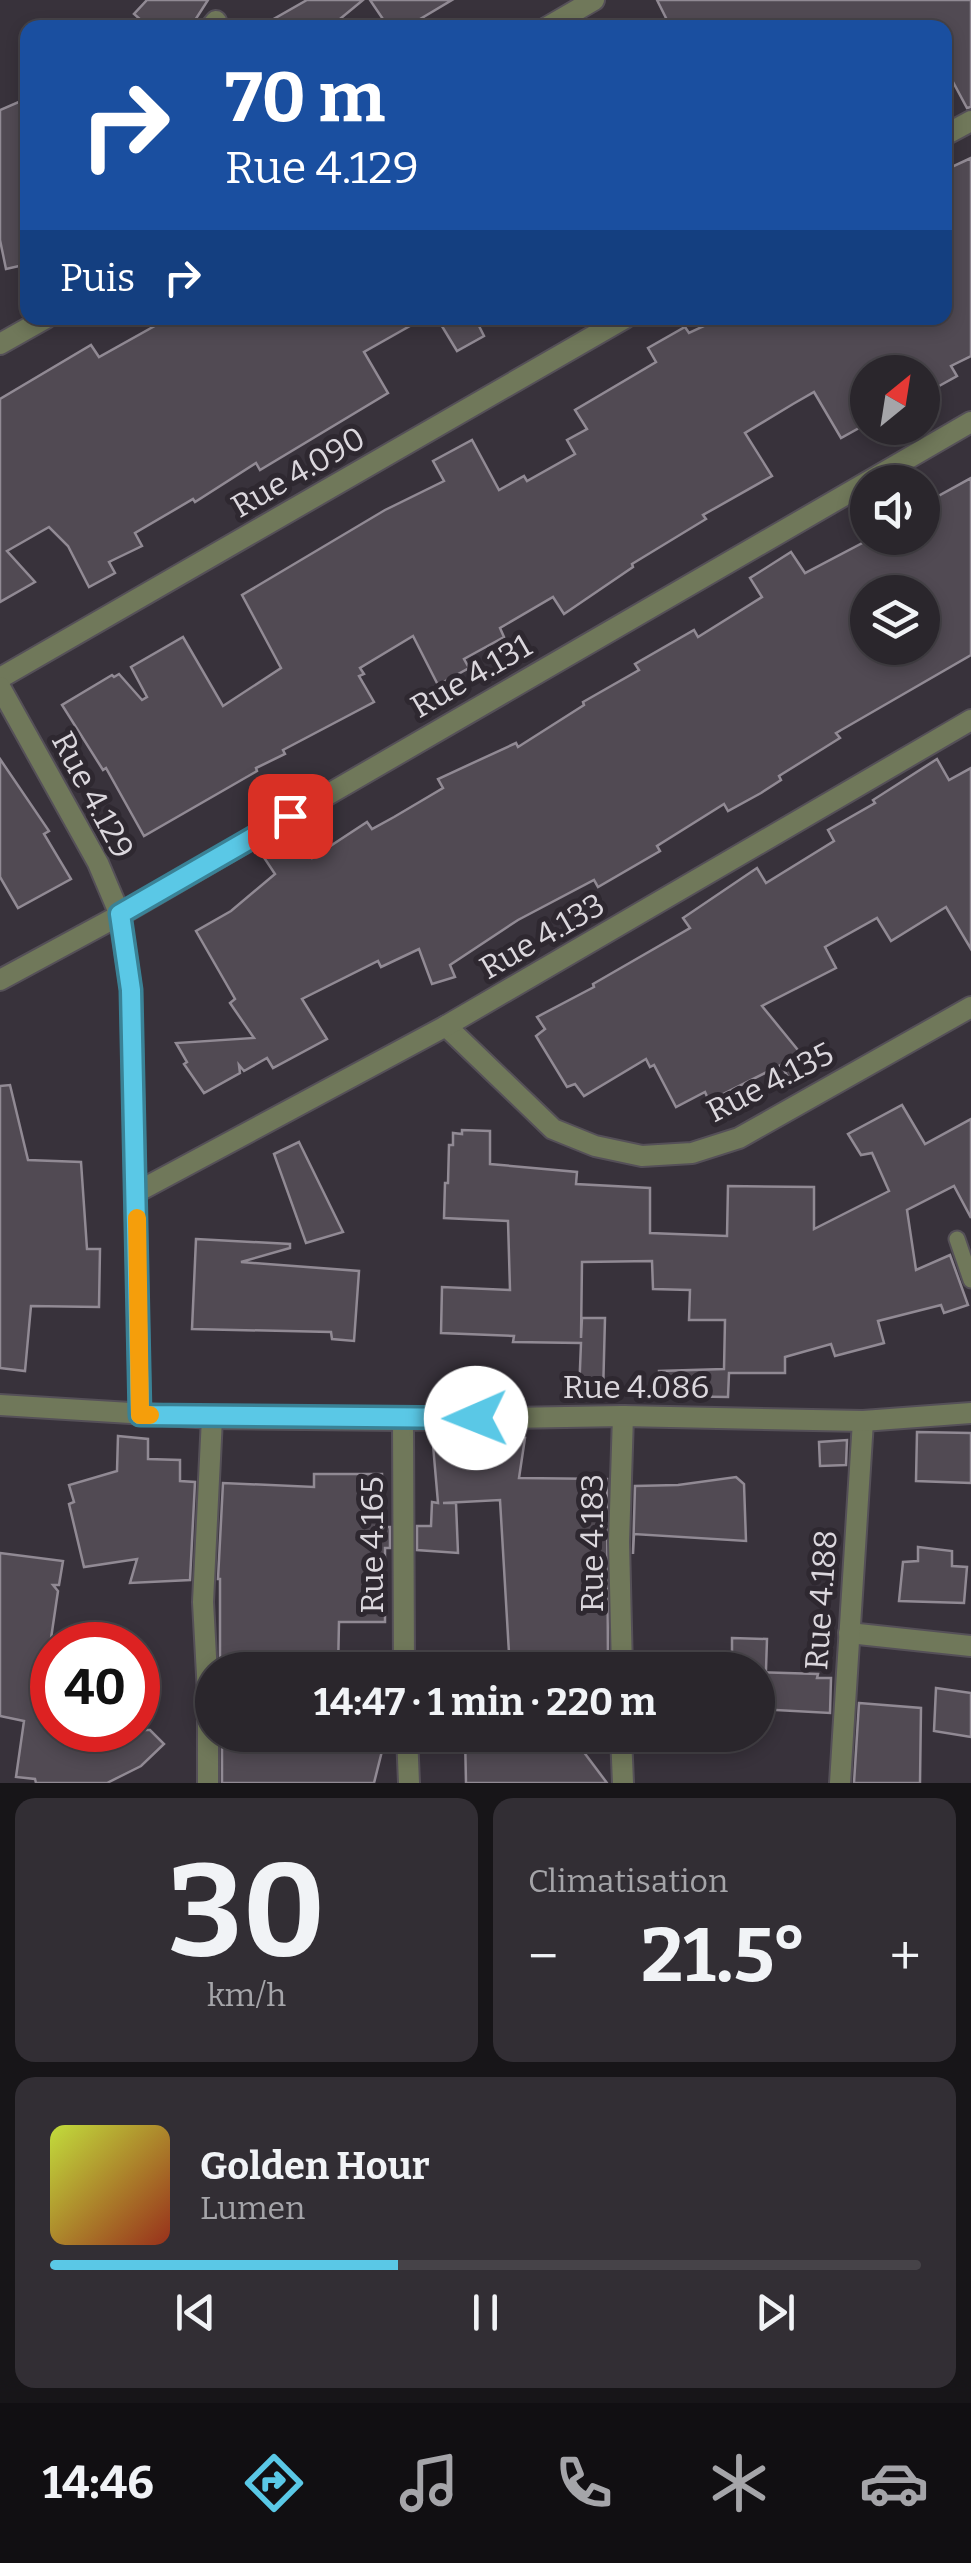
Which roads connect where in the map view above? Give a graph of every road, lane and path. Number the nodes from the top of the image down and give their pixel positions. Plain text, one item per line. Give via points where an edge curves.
1 (594, 0) edge
2 (560, 20) edge
3 (34, 325) edge
4 (614, 325) edge
5 (0, 344) edge
6 (971, 422) edge
7 (0, 678) edge
8 (0, 687) edge
9 (971, 720) edge
10 (120, 914) junction
11 (0, 980) edge
12 (971, 1007) edge
13 (446, 1026) junction
14 (136, 1192) junction
15 (958, 1239) dead end
16 (971, 1280) edge
17 (0, 1405) edge
18 (971, 1413) edge
19 (140, 1415) junction
20 (623, 1416) junction
21 (212, 1418) junction
22 (402, 1420) junction
23 (863, 1420) junction
24 (849, 1633) junction
25 (971, 1646) edge
26 (404, 1652) edge
27 (622, 1652) edge
28 (408, 1752) edge
29 (621, 1752) edge
30 (208, 1783) edge
31 (409, 1783) edge
32 (622, 1783) edge
33 (840, 1783) edge

1 - 2 street
3 - 5 street
4 - 7 street, Rue 4.090
6 - 10 street, Rue 4.131
8 - 10 street, Rue 4.129
9 - 13 street, Rue 4.133
10 - 11 street, Rue 4.131
10 - 14 street, Rue 4.129 via 131,990
12 - 13 street, Rue 4.135 via 739,1138 692,1154 642,1156 554,1129
13 - 14 street, Rue 4.133
14 - 19 street, Rue 4.129
15 - 16 lane
17 - 19 street, Rue 4.086
18 - 23 street, Rue 4.086
19 - 21 street, Rue 4.086
20 - 22 street, Rue 4.086
20 - 23 street, Rue 4.086
20 - 27 street, Rue 4.183
21 - 22 street, Rue 4.086
21 - 30 street via 203,1602
22 - 26 street, Rue 4.165
23 - 24 street, Rue 4.188
24 - 25 street
24 - 33 street, Rue 4.188
28 - 31 street
29 - 32 street

